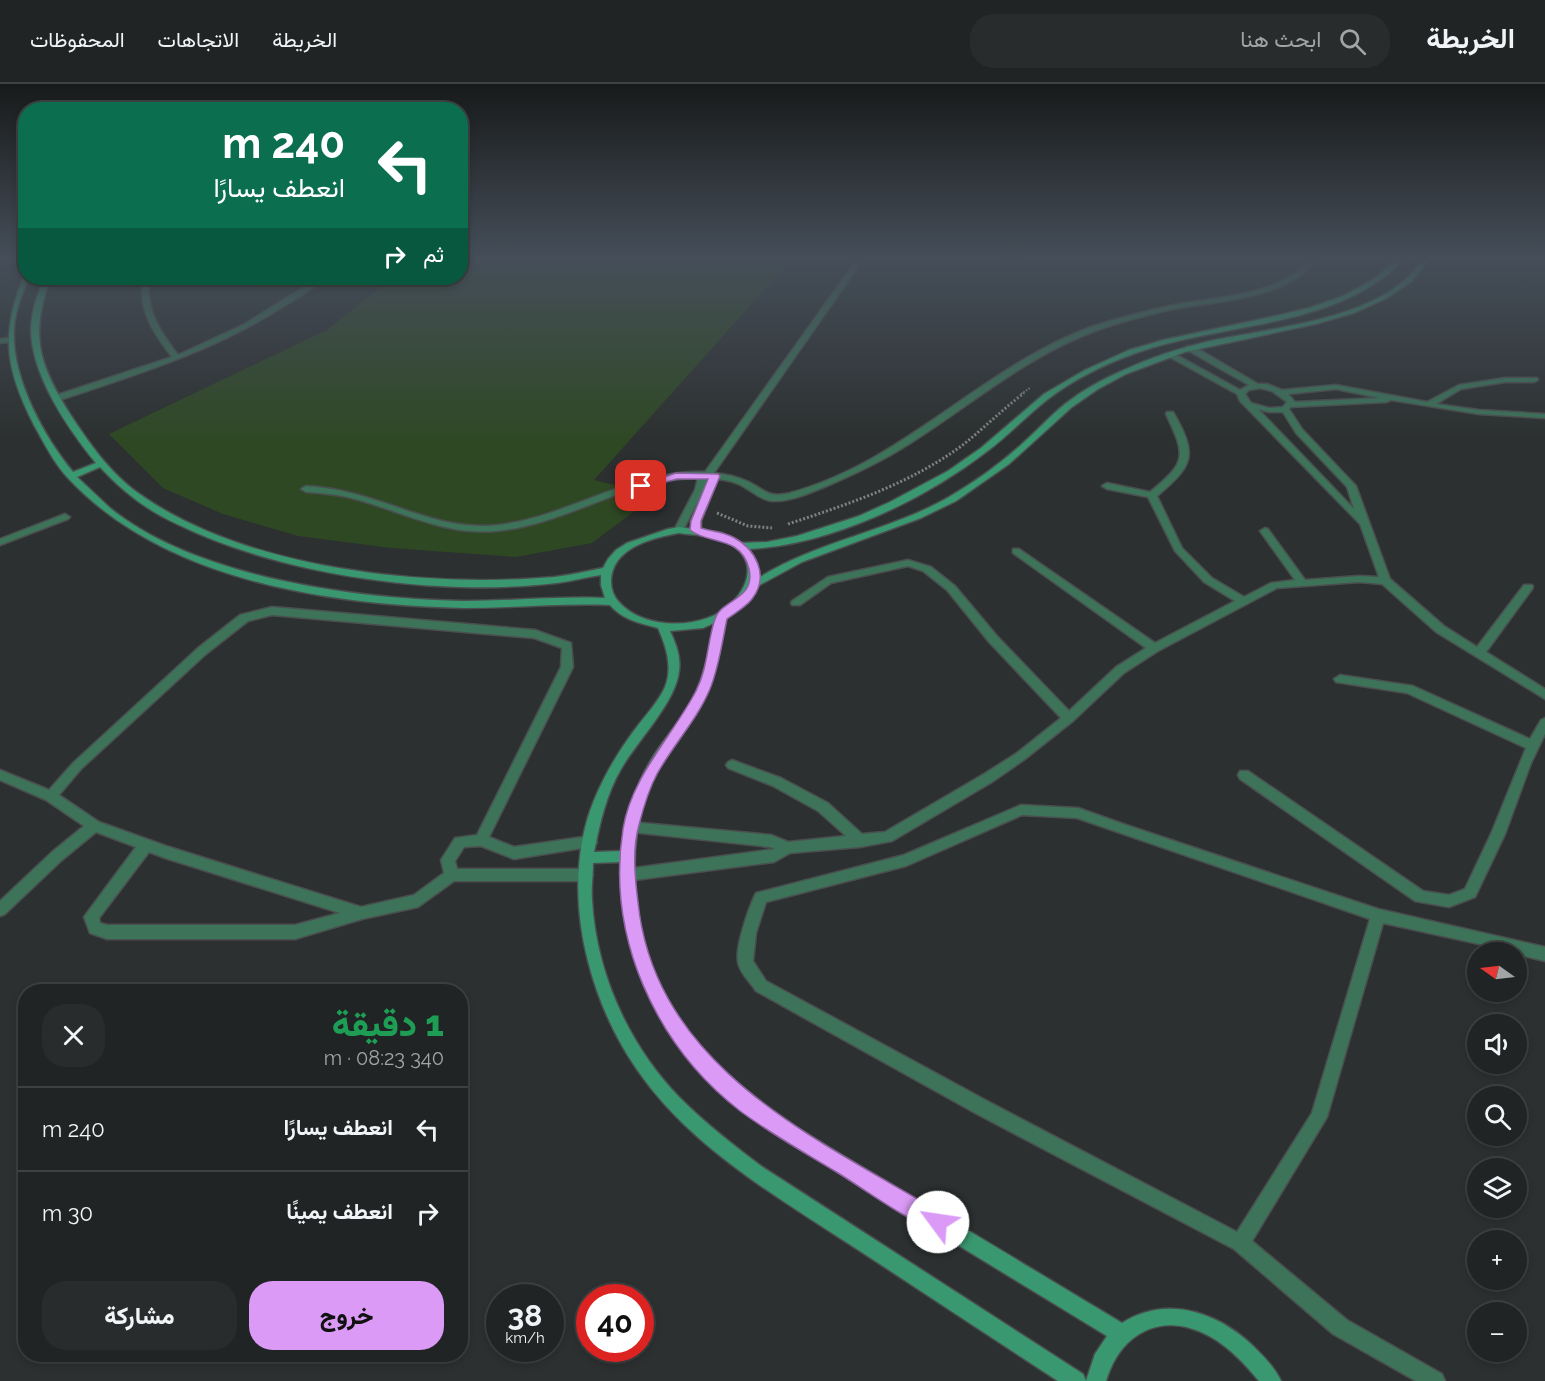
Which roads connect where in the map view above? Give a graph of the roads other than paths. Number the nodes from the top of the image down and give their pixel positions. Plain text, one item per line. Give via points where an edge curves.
1 (8, 319) edge
2 (34, 319) edge
3 (149, 319) edge
4 (260, 319) edge
5 (819, 319) edge
6 (1127, 319) edge
7 (1267, 319) edge
8 (1325, 319) edge
9 (3, 340) edge
10 (1163, 342) junction
11 (1190, 348) junction
12 (1181, 351) junction
13 (1170, 355) junction
14 (176, 357) junction
15 (1534, 380) dead end
16 (1256, 386) junction
17 (1282, 392) junction
18 (1241, 393) junction
19 (57, 398) junction
20 (1391, 399) junction
21 (1251, 405) junction
22 (1428, 405) junction
23 (1288, 407) junction
24 (1170, 414) dead end
25 (1545, 416) edge
26 (101, 464) junction
27 (71, 476) junction
28 (708, 476) junction
29 (1107, 486) dead end
30 (306, 489) dead end
31 (1152, 495) junction
32 (65, 517) dead end
33 (1362, 523) junction
34 (679, 530) junction
35 (696, 530) junction
36 (1265, 531) dead end
37 (0, 542) edge
38 (739, 546) junction
39 (1016, 551) dead end
40 (608, 570) junction
41 (1385, 581) junction
42 (1301, 582) junction
43 (754, 585) junction
44 (1528, 587) dead end
45 (612, 602) junction
46 (1244, 602) junction
47 (796, 603) dead end
48 (721, 617) junction
49 (663, 627) junction
50 (1154, 648) junction
51 (1480, 652) junction
52 (1340, 679) dead end
53 (1545, 695) edge
54 (1068, 718) junction
55 (1545, 723) edge
56 (1531, 745) junction
57 (732, 765) dead end
58 (0, 775) edge
59 (1244, 775) dead end
60 (51, 796) junction
61 (94, 826) junction
62 (631, 827) junction
63 (482, 840) junction
64 (860, 841) junction
65 (590, 842) junction
66 (146, 845) junction
67 (788, 848) junction
68 (628, 855) junction
69 (586, 858) junction
70 (451, 875) junction
71 (586, 875) junction
72 (627, 875) junction
73 (0, 910) edge
74 (362, 913) junction
75 (1378, 915) junction
76 (1545, 954) edge
77 (1240, 1243) junction
78 (1121, 1333) junction
79 (1076, 1381) edge
80 (1096, 1381) edge
81 (1271, 1381) edge
82 (1435, 1381) edge

1 - 9 street
2 - 19 street via 34,344
3 - 14 lane
4 - 14 lane
5 - 28 lane
6 - 28 lane via 1050,346 1014,366 894,451 843,476 775,498 761,495 738,481
7 - 10 street
8 - 11 street
9 - 27 street via 29,406 48,444
10 - 12 street
10 - 38 street via 1065,385 1035,405 975,457 905,497 804,538
11 - 12 street
11 - 16 lane
12 - 13 street
13 - 18 lane
13 - 43 street via 1125,373 1071,404 1008,460 941,505 868,536 800,558
14 - 19 lane
15 - 22 lane via 1459,387
16 - 17 lane
16 - 18 lane
17 - 20 lane via 1336,387
17 - 23 lane via 1290,399
18 - 21 lane
19 - 26 street
20 - 22 lane
20 - 23 lane
21 - 23 lane via 1269,410
21 - 33 lane
22 - 25 lane
23 - 33 lane via 1299,431 1351,486
24 - 31 lane via 1186,445 1184,465
26 - 27 street
26 - 40 street via 136,496 175,520 225,541 329,569 473,583 562,579
27 - 45 street via 106,510 147,536 198,559 258,578 322,591 463,604
28 - 30 lane via 663,479 531,522 472,529 421,520 347,492
28 - 34 lane
28 - 35 lane
29 - 31 lane
31 - 46 lane via 1178,549 1208,580
32 - 37 lane
33 - 41 lane
34 - 35 street
34 - 40 street via 660,533 627,547
35 - 38 street via 727,538
36 - 42 lane
38 - 43 street via 750,557
39 - 50 lane
40 - 45 street via 605,581
41 - 42 lane
41 - 51 lane via 1440,630
42 - 46 lane via 1275,585
43 - 48 street via 736,608
44 - 51 lane
45 - 49 street via 634,618
46 - 50 lane
47 - 54 lane via 828,580 908,563 927,569 951,588
48 - 49 street via 703,624
48 - 62 street via 703,691 650,774
49 - 65 street via 676,656 670,688 609,779
50 - 54 lane via 1120,670
51 - 53 lane
52 - 56 lane via 1409,689
54 - 64 lane via 988,778 887,837
55 - 56 lane
56 - 59 lane via 1491,850 1479,867 1470,893 1449,901 1420,897
57 - 64 lane via 777,782 823,807
58 - 60 lane
60 - 61 lane
60 - 63 lane via 77,766 244,618 272,611 535,634 567,646 567,668
61 - 66 lane
61 - 73 lane
62 - 67 lane via 771,841
62 - 68 street
63 - 65 lane via 514,853
63 - 70 lane via 460,842 448,860
64 - 67 lane
65 - 69 street
66 - 74 lane
66 - 74 lane via 91,917 95,928 107,932 295,932
67 - 72 lane via 774,856
68 - 69 street
68 - 72 street
69 - 71 street
70 - 71 lane
70 - 74 lane via 418,902
71 - 79 street via 591,949 606,997 630,1045 662,1091 705,1134 755,1172
72 - 78 street via 633,934 648,978 671,1023 704,1065 746,1103 795,1136
75 - 76 lane
75 - 77 lane via 1318,1117
75 - 77 lane via 1078,813 1021,810 906,860 761,897 749,933 745,962 762,986 982,1108
77 - 82 lane via 1340,1327
78 - 80 street via 1108,1348
78 - 81 street via 1140,1321 1162,1316 1186,1318 1234,1342

